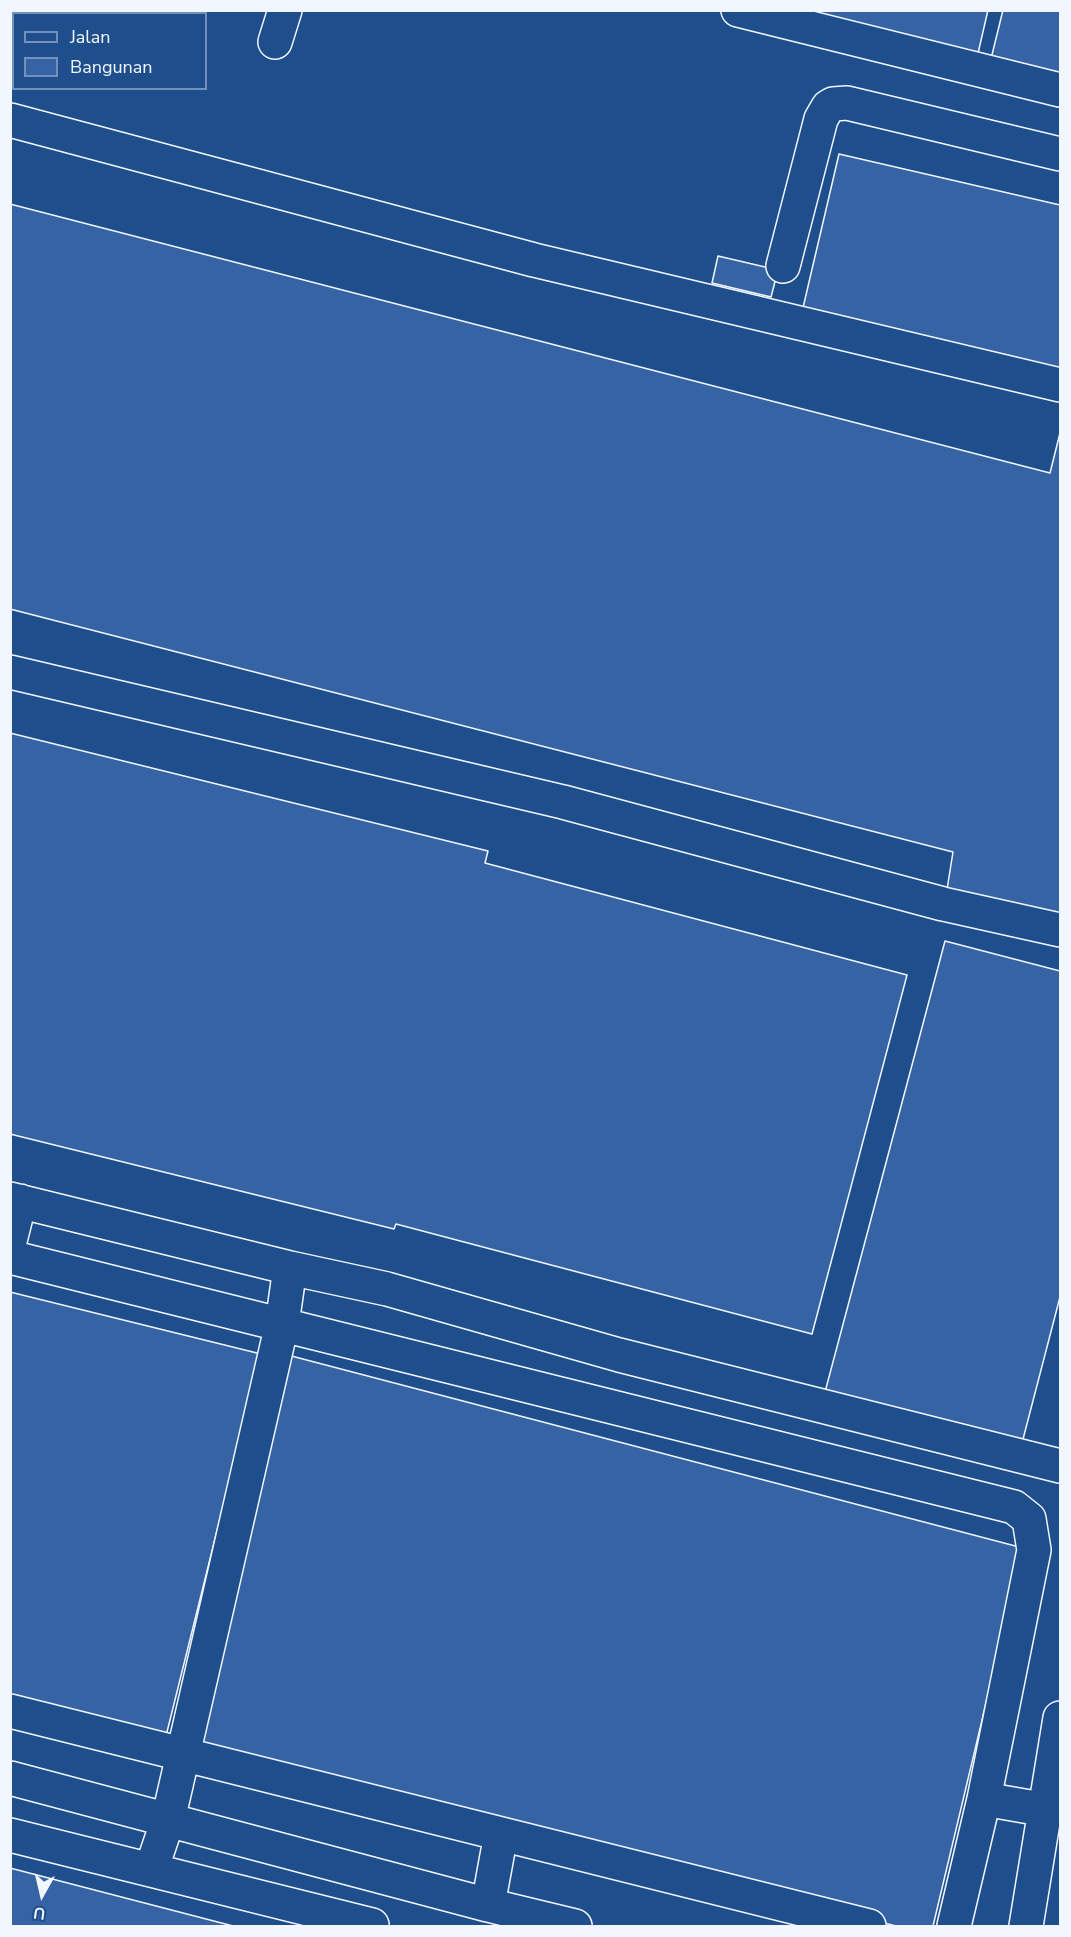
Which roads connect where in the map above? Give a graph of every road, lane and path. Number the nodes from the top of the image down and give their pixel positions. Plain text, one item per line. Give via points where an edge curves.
1 (285, 10) edge
2 (738, 10) edge
3 (275, 42) dead end
4 (1060, 90) edge
5 (10, 120) edge
6 (1060, 154) edge
7 (783, 266) dead end
8 (1060, 385) edge
9 (10, 672) edge
10 (1060, 930) edge
11 (15, 1200) edge
12 (10, 1241) edge
13 (10, 1257) edge
14 (290, 1268) junction
15 (282, 1324) junction
16 (619, 1355) junction
17 (608, 1405) junction
18 (1060, 1466) edge
19 (10, 1711) edge
20 (1060, 1718) edge
21 (182, 1753) junction
22 (10, 1778) edge
23 (984, 1800) junction
24 (1047, 1810) junction
25 (168, 1820) junction
26 (501, 1834) junction
27 (10, 1835) edge
28 (151, 1870) junction
29 (383, 1876) junction
30 (488, 1905) junction
31 (372, 1926) edge
32 (575, 1926) edge
33 (869, 1926) edge
34 (954, 1926) edge
35 (1026, 1926) edge

1 - 3 lane
2 - 4 lane
5 - 8 lane via 534,260
6 - 7 lane via 847,103 833,104 821,119
9 - 10 lane via 563,802 943,904
11 - 12 lane
11 - 14 lane
13 - 15 lane
14 - 15 lane
14 - 16 lane via 387,1289
15 - 17 lane
15 - 21 lane
16 - 17 lane
16 - 18 lane
17 - 23 lane via 1014,1507 1029,1519 1034,1550
19 - 21 lane
20 - 24 lane
21 - 25 lane
21 - 26 lane
22 - 25 lane
23 - 24 lane
23 - 34 lane
24 - 35 lane
25 - 28 lane
25 - 29 lane
26 - 30 lane
26 - 33 lane
27 - 28 lane
28 - 31 lane
29 - 30 lane
29 - 31 lane
30 - 32 lane

